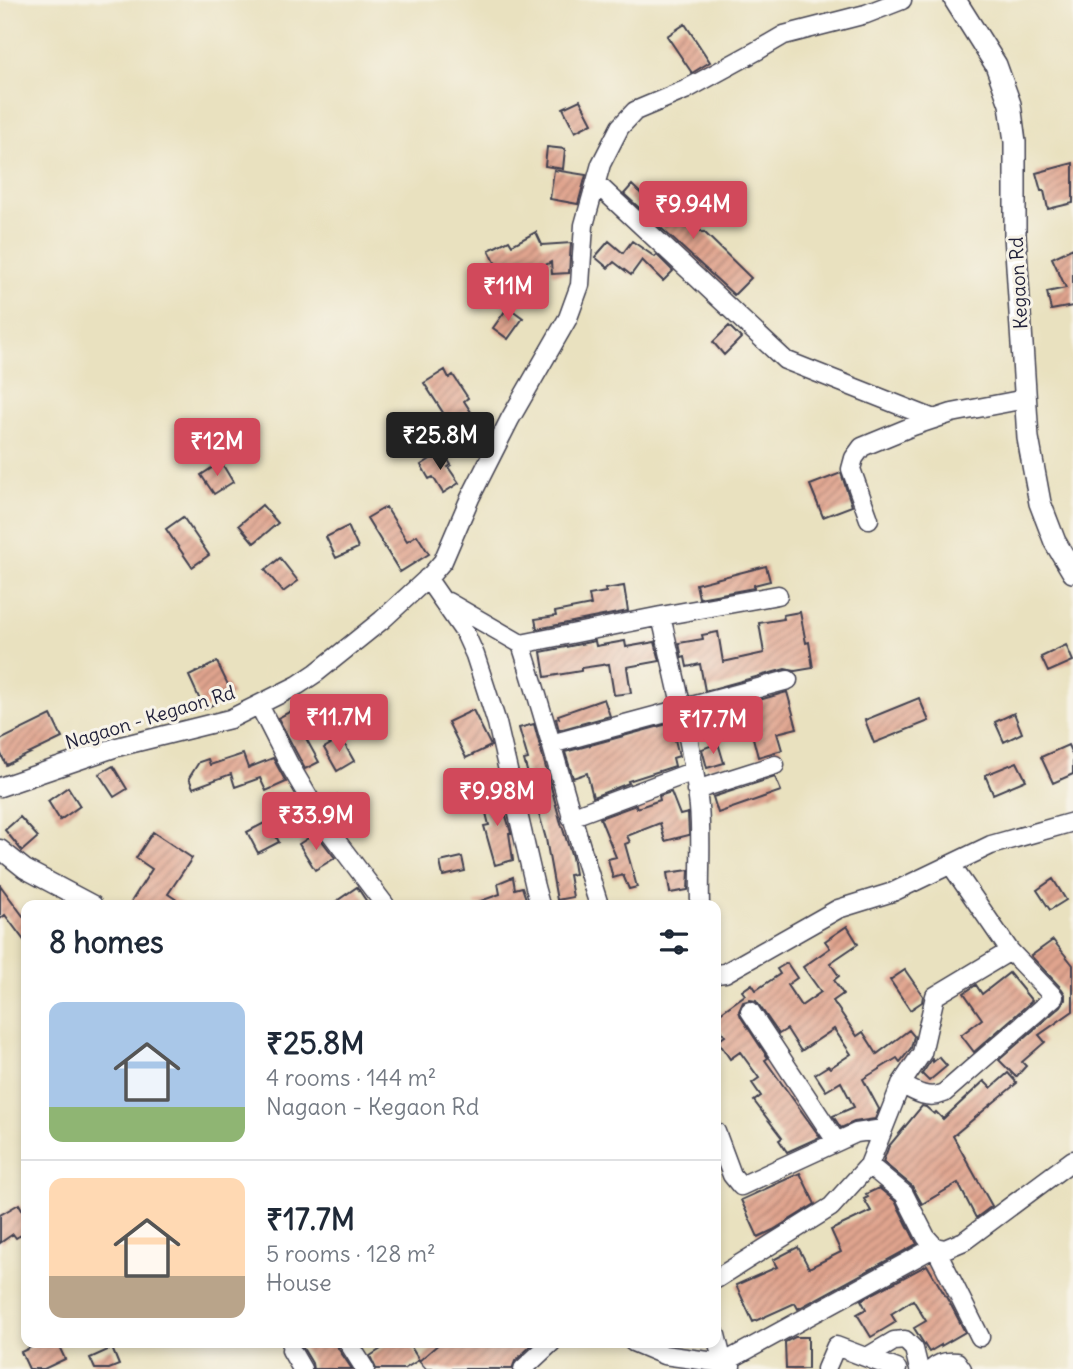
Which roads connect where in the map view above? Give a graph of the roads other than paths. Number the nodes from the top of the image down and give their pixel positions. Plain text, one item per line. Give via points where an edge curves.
1 (902, 0) edge
2 (955, 0) edge
3 (596, 183) junction
4 (1026, 400) junction
5 (934, 419) junction
6 (869, 519) dead end
7 (1073, 572) edge
8 (427, 578) junction
9 (778, 595) dead end
10 (443, 599) junction
11 (662, 616) junction
12 (521, 644) junction
13 (788, 680) dead end
14 (259, 705) junction
15 (682, 709) junction
16 (551, 744) junction
17 (775, 765) dead end
18 (694, 771) junction
19 (0, 787) edge
20 (696, 790) junction
21 (571, 817) junction
22 (1073, 821) edge
23 (0, 849) edge
24 (951, 865) junction
25 (84, 900) edge
26 (381, 900) edge
27 (539, 900) edge
28 (597, 900) edge
29 (700, 900) edge
30 (1010, 951) junction
31 (721, 974) edge
32 (750, 1011) dead end
33 (901, 1084) junction
34 (883, 1129) junction
35 (836, 1141) junction
36 (721, 1145) edge
37 (1073, 1160) edge
38 (869, 1165) junction
39 (935, 1248) junction
40 (721, 1276) edge
41 (980, 1337) dead end
42 (721, 1347) edge
43 (352, 1348) edge
44 (546, 1348) edge
45 (647, 1348) edge
46 (290, 1350) dead end
47 (867, 1357) junction
48 (729, 1366) edge
49 (302, 1369) edge
50 (365, 1369) edge
51 (523, 1369) edge
52 (826, 1369) edge
53 (897, 1369) edge
54 (919, 1369) edge
55 (932, 1369) edge
56 (962, 1369) edge

1 - 3 street, Nagaon - Kegaon Rd via 783,35 685,90 635,111 620,127
2 - 4 street, Kegaon Rd via 996,65 1010,104 1016,142 1015,235
3 - 5 street via 785,360
3 - 8 street, Nagaon - Kegaon Rd via 584,225 580,285 568,318 510,419 443,561
4 - 5 street
4 - 7 street, Kegaon Rd via 1040,503
5 - 6 street via 862,447 854,458 851,469
8 - 10 street
8 - 14 street, Nagaon - Kegaon Rd via 316,673
9 - 11 street
10 - 12 street
10 - 27 street via 475,655 497,723
11 - 12 street
11 - 15 street
12 - 16 street
13 - 15 street
14 - 19 street, Nagaon - Kegaon Rd via 230,719 117,747
14 - 26 street via 326,827
15 - 16 street
15 - 18 street
16 - 21 street
17 - 20 street
18 - 20 street
18 - 21 street
20 - 29 street
21 - 28 street
22 - 24 street via 991,845
23 - 25 street via 25,869
24 - 30 street
24 - 31 street via 894,892 838,909
30 - 33 street via 936,996 922,1053
30 - 33 street via 1054,997 944,1093 920,1095
32 - 35 street
33 - 34 street
34 - 35 street
34 - 38 street
35 - 36 street via 741,1186
37 - 39 street via 964,1241
38 - 39 street via 904,1194
38 - 40 street via 831,1207
39 - 41 street
39 - 48 street
42 - 48 street
43 - 50 street
44 - 51 street
45 - 48 street
46 - 49 street
47 - 52 street via 836,1346
47 - 53 street
47 - 54 street via 905,1339 914,1349
55 - 56 street via 948,1361 957,1362

